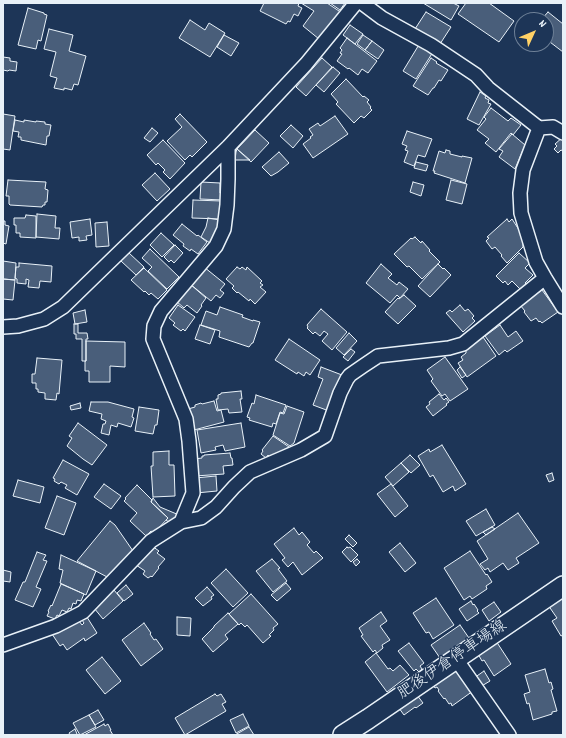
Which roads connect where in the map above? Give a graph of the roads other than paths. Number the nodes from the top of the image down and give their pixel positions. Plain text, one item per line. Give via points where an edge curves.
1 (356, 3) edge
2 (362, 3) edge
3 (538, 128) junction
4 (563, 133) edge
5 (228, 147) junction
6 (544, 278) junction
7 (563, 307) edge
8 (3, 326) edge
9 (181, 522) junction
10 (563, 586) edge
11 (3, 645) edge
12 (456, 659) junction
13 (343, 735) edge
14 (508, 735) edge

1 - 5 street via 306,64
2 - 3 street via 382,18 431,45 476,75 488,88
3 - 4 street via 553,128
3 - 6 street via 523,170 520,193 521,213 536,262
5 - 8 street via 63,307 44,319 18,326
5 - 9 street via 224,229 216,246 160,311 154,326 153,339 186,419 193,493
6 - 7 street
6 - 9 street via 463,344 449,348 378,356 363,366 347,380 324,436 302,450 250,472 216,507 201,518
9 - 11 street via 151,541 83,612 56,626
10 - 12 main road, 肥後伊倉停車場線
12 - 13 main road, 肥後伊倉停車場線
12 - 14 street

